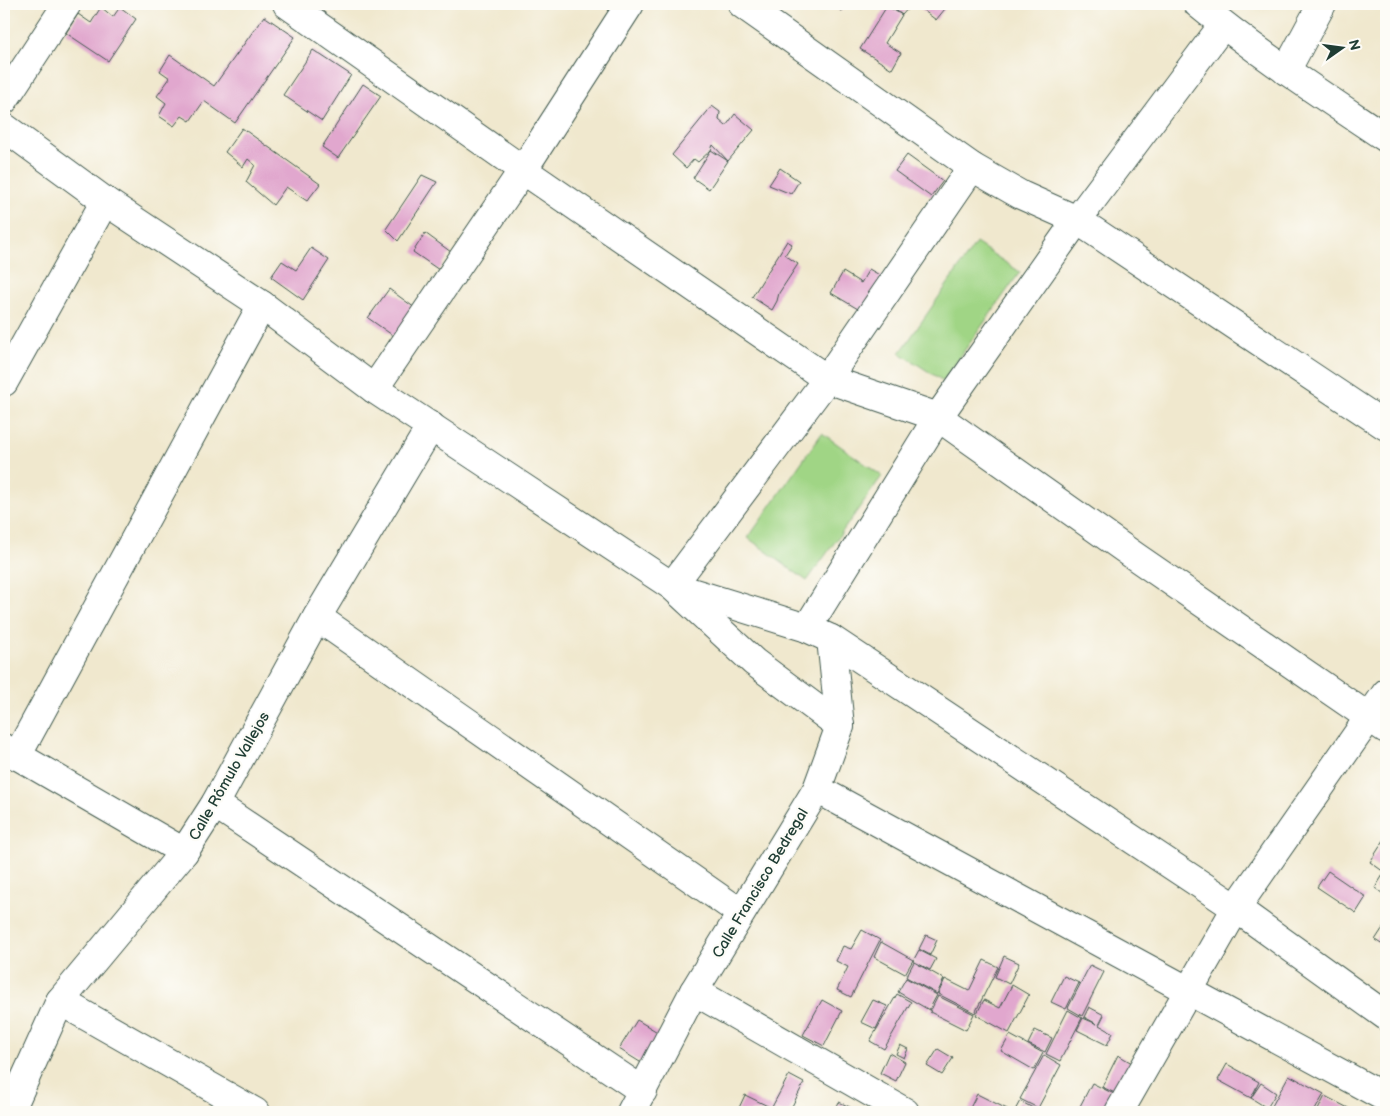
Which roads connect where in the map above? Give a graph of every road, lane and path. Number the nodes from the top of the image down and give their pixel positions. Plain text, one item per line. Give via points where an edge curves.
1 (67, 4) edge
2 (287, 4) edge
3 (630, 4) edge
4 (742, 4) edge
5 (1198, 4) edge
6 (1322, 4) edge
7 (1223, 25) junction
8 (1286, 71) junction
9 (4, 100) edge
10 (4, 127) edge
11 (1386, 138) edge
12 (972, 167) junction
13 (523, 170) junction
14 (105, 200) junction
15 (1077, 220) junction
16 (262, 305) junction
17 (827, 379) junction
18 (4, 382) edge
19 (374, 389) junction
20 (938, 417) junction
21 (431, 426) junction
22 (1386, 426) edge
23 (672, 586) junction
24 (317, 617) junction
25 (807, 628) junction
26 (831, 639) junction
27 (1386, 693) edge
28 (1378, 723) edge
29 (840, 726) junction
30 (10, 752) edge
31 (817, 790) junction
32 (215, 804) junction
33 (184, 852) junction
34 (1236, 908) junction
35 (741, 913) junction
36 (1188, 990) junction
37 (694, 991) junction
38 (60, 1001) junction
39 (1386, 1016) edge
40 (1386, 1098) edge
41 (637, 1102) edge
42 (10, 1112) edge
43 (254, 1112) edge
44 (905, 1112) edge
45 (1119, 1112) edge

1 - 9 street
2 - 13 street
3 - 13 street
4 - 12 street
5 - 7 street
6 - 8 street
7 - 8 street
7 - 15 street
8 - 11 street
10 - 14 street
12 - 15 street via 1021,195
12 - 17 street
13 - 17 street
13 - 19 street
14 - 16 street
14 - 18 street
15 - 20 street
15 - 22 street
16 - 19 street
16 - 30 street
17 - 20 street
17 - 23 street
19 - 21 street
20 - 25 street
20 - 28 street
21 - 23 street
21 - 24 street, Calle Rómulo Vallejos
23 - 25 street
23 - 29 street via 754,662
24 - 32 street, Calle Rómulo Vallejos
24 - 35 street
25 - 26 street
26 - 29 street, Calle Francisco Bedregal
26 - 34 street
27 - 28 street
28 - 34 street
29 - 31 street, Calle Francisco Bedregal
30 - 33 street
31 - 35 street, Calle Francisco Bedregal
31 - 36 street
32 - 33 street, Calle Rómulo Vallejos
32 - 41 street
33 - 38 street, Calle Rómulo Vallejos
34 - 36 street
34 - 39 street
35 - 37 street, Calle Francisco Bedregal
36 - 40 street
36 - 45 street
37 - 41 street, Calle Francisco Bedregal
37 - 44 street
38 - 42 street, Calle Rómulo Vallejos
38 - 43 street

